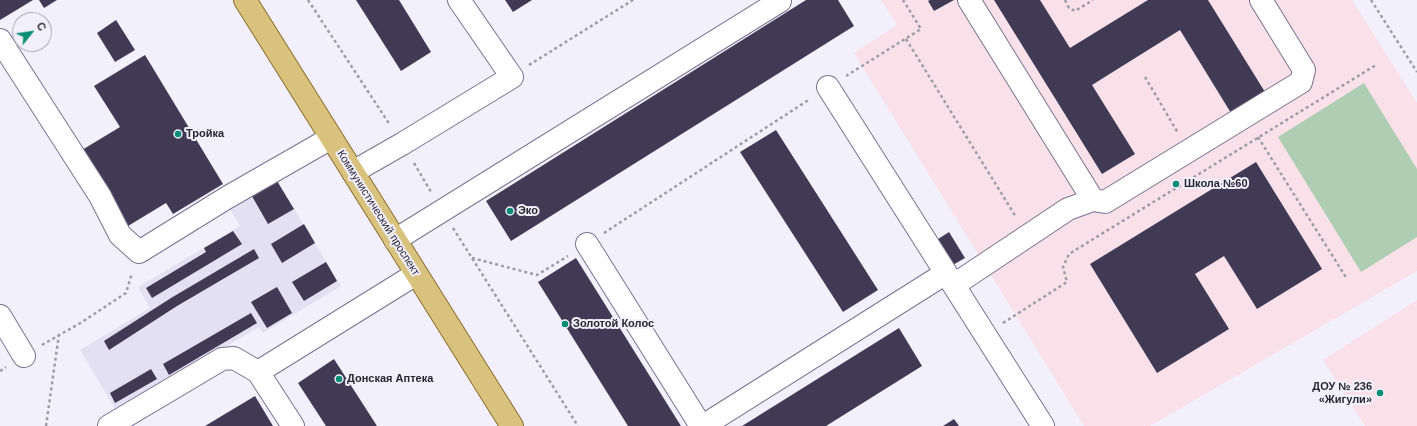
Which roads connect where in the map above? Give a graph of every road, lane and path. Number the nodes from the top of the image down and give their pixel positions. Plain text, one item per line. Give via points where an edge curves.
1 (245, 0) edge
2 (459, 0) edge
3 (633, 0) edge
4 (903, 0) edge
5 (969, 0) edge
6 (1064, 0) edge
7 (1092, 0) edge
8 (1262, 0) edge
9 (1371, 0) edge
10 (780, 1) dead end
11 (906, 39) junction
12 (0, 40) edge
13 (1376, 65) dead end
14 (1417, 72) edge
15 (512, 77) junction
16 (1145, 77) dead end
17 (828, 87) junction
18 (1258, 137) junction
19 (331, 138) junction
20 (1189, 150) junction
21 (353, 172) junction
22 (1093, 200) junction
23 (1028, 236) junction
24 (395, 240) junction
25 (587, 244) junction
26 (140, 252) junction
27 (472, 258) dead end
28 (416, 274) junction
29 (950, 279) junction
30 (1347, 279) dead end
31 (0, 316) edge
32 (60, 334) junction
33 (984, 334) junction
34 (24, 356) joint
35 (258, 372) junction
36 (46, 426) edge
37 (109, 426) edge
38 (293, 426) edge
39 (512, 426) edge
40 (702, 426) edge
41 (1042, 426) edge

1 - 19 main road, Коммунистический проспект
2 - 15 lane
3 - 15 path
4 - 11 path via 921,29
5 - 22 lane
6 - 7 path via 1069,8 1075,11
8 - 20 lane via 1304,70 1301,82
9 - 14 path
10 - 24 lane
11 - 17 path
11 - 23 path
12 - 26 lane via 100,196 120,235
13 - 18 path
15 - 21 lane
16 - 20 path
17 - 25 path
17 - 29 lane
18 - 30 path
18 - 33 path via 1069,254 1063,267 1067,282
19 - 21 main road, Коммунистический проспект
19 - 26 lane via 228,197
20 - 22 lane via 1105,202
21 - 24 main road, Коммунистический проспект
22 - 23 lane via 1068,209
23 - 29 lane
24 - 28 main road, Коммунистический проспект
25 - 27 path via 537,275
25 - 40 lane
26 - 32 path via 126,293
28 - 35 lane
28 - 39 main road, Коммунистический проспект
29 - 33 lane
29 - 40 lane
31 - 34 lane
32 - 34 path
32 - 36 path
33 - 41 lane
35 - 37 lane via 234,358 222,359
35 - 38 lane

